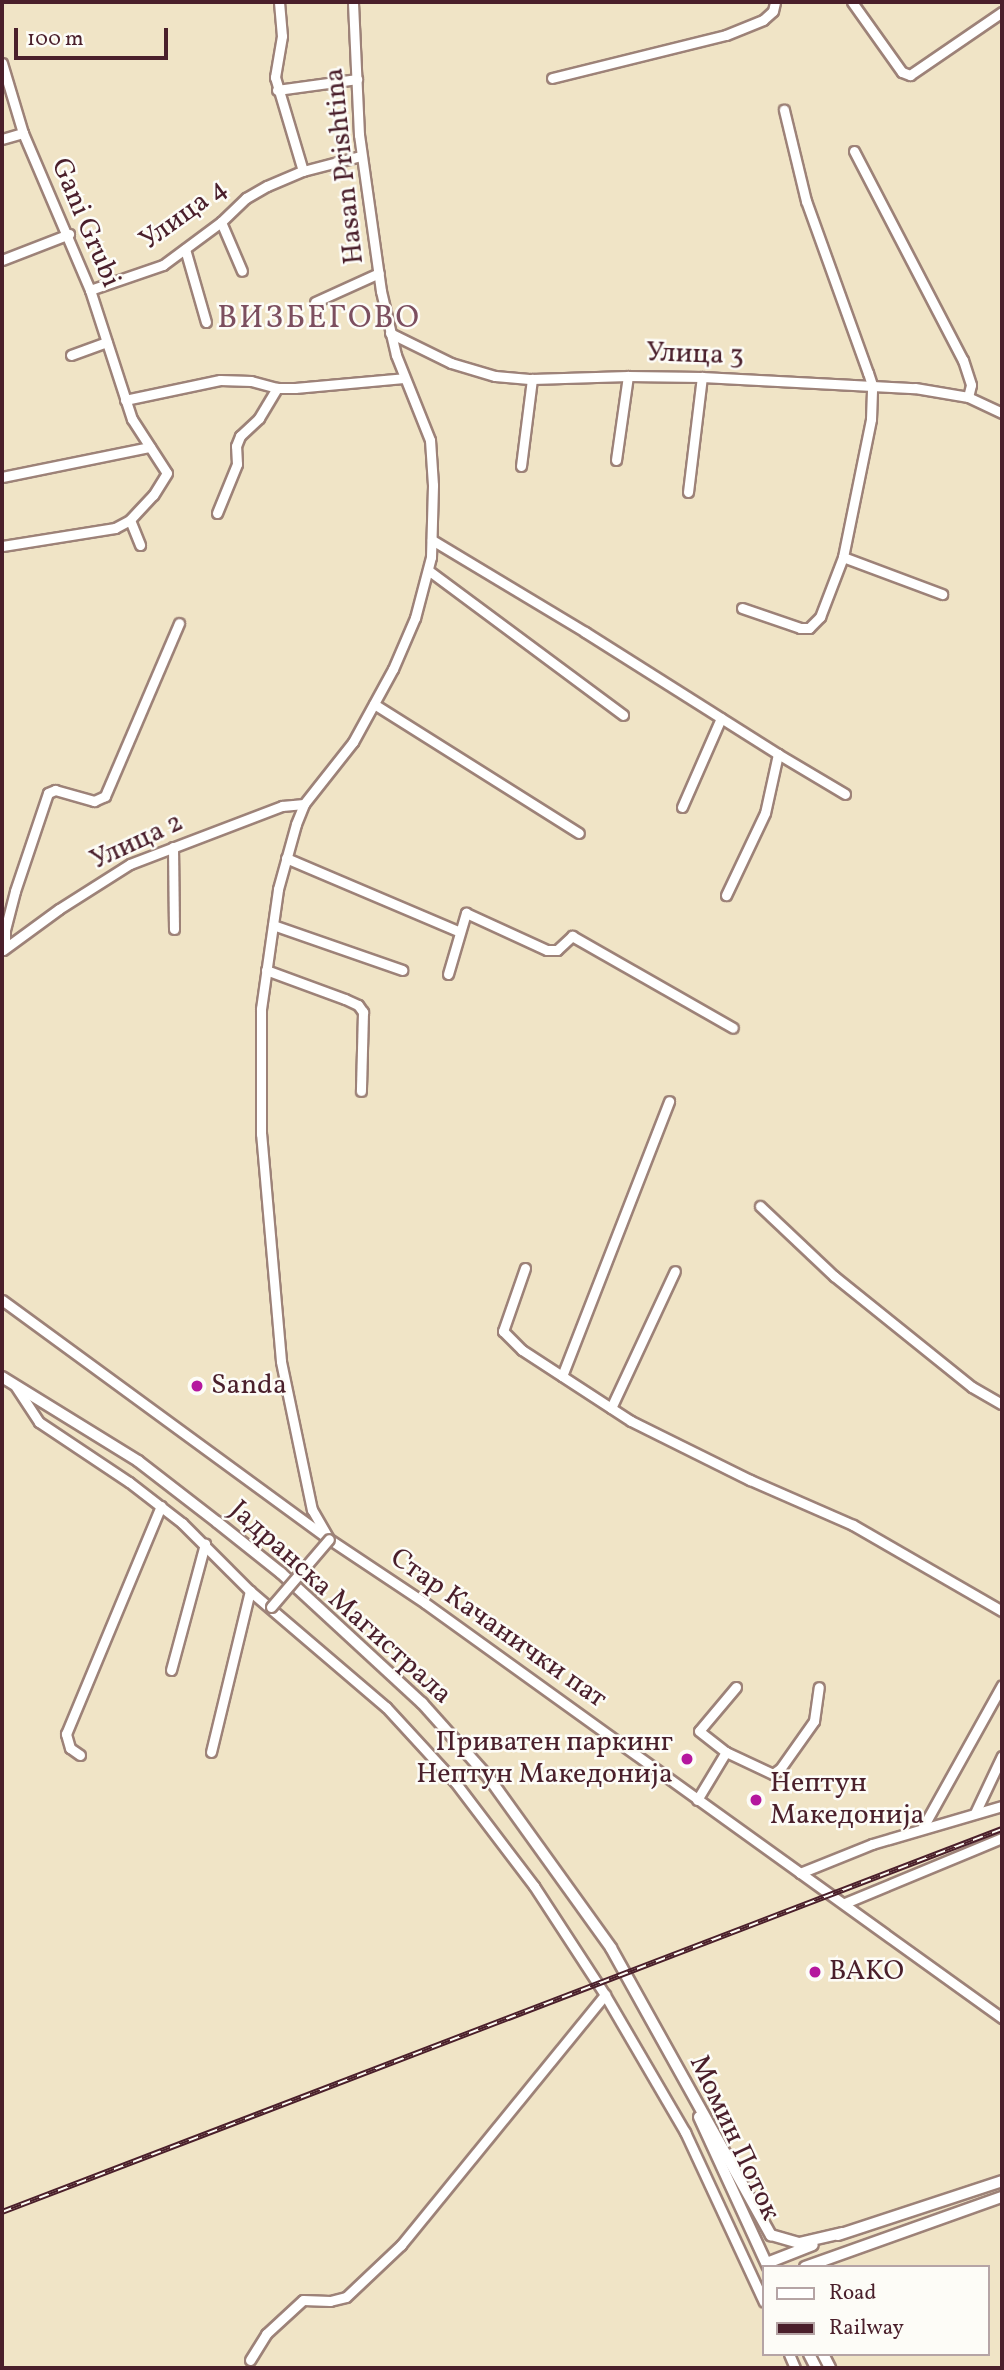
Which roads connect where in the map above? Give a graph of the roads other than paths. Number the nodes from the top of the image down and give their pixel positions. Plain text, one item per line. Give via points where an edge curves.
1 (279, 2) edge
2 (353, 2) edge
3 (775, 2) edge
4 (852, 2) edge
5 (1002, 12) edge
6 (2, 64) edge
7 (552, 78) dead end
8 (357, 79) junction
9 (277, 90) junction
10 (784, 110) dead end
11 (23, 133) junction
12 (2, 139) edge
13 (854, 151) dead end
14 (361, 156) junction
15 (303, 172) junction
16 (221, 222) junction
17 (69, 234) junction
18 (185, 249) junction
19 (2, 260) edge
20 (242, 271) dead end
21 (379, 273) junction
22 (90, 290) junction
23 (315, 302) dead end
24 (206, 322) dead end
25 (390, 333) junction
26 (107, 342) junction
27 (71, 355) dead end
28 (628, 376) junction
29 (702, 377) junction
30 (404, 378) junction
31 (531, 379) junction
32 (872, 385) junction
33 (277, 388) junction
34 (968, 397) junction
35 (125, 400) junction
36 (1002, 413) edge
37 (150, 447) junction
38 (616, 460) dead end
39 (521, 466) dead end
40 (2, 477) edge
41 (688, 492) dead end
42 (217, 513) dead end
43 (130, 520) junction
44 (432, 540) junction
45 (140, 545) dead end
46 (2, 546) edge
47 (843, 556) junction
48 (428, 570) junction
49 (943, 594) dead end
50 (742, 608) dead end
51 (179, 623) dead end
52 (374, 704) junction
53 (623, 715) dead end
54 (721, 719) junction
55 (778, 754) junction
56 (845, 794) dead end
57 (304, 804) junction
58 (682, 807) dead end
59 (579, 833) dead end
60 (173, 847) junction
61 (286, 858) junction
62 (726, 895) dead end
63 (273, 925) junction
64 (174, 929) dead end
65 (458, 931) junction
66 (3, 949) edge
67 (265, 970) junction
68 (402, 970) dead end
69 (448, 974) dead end
70 (733, 1028) dead end
71 (361, 1091) dead end
72 (669, 1101) dead end
73 (760, 1206) dead end
74 (525, 1268) dead end
75 (675, 1271) dead end
76 (2, 1300) edge
77 (562, 1376) junction
78 (2, 1377) edge
79 (16, 1387) junction
80 (1002, 1404) edge
81 (611, 1409) junction
82 (161, 1506) junction
83 (329, 1539) junction
84 (205, 1544) junction
85 (250, 1591) junction
86 (271, 1607) junction
87 (1002, 1611) edge
88 (171, 1670) dead end
89 (1002, 1685) edge
90 (736, 1687) dead end
91 (819, 1687) dead end
92 (211, 1752) dead end
93 (726, 1752) junction
94 (80, 1755) dead end
95 (1002, 1756) edge
96 (697, 1800) junction
97 (1002, 1806) edge
98 (975, 1813) junction
99 (923, 1828) junction
100 (1002, 1838) edge
101 (800, 1873) junction
102 (845, 1903) junction
103 (606, 1995) junction
104 (1002, 2018) edge
105 (657, 2029) junction
106 (1002, 2182) edge
107 (1002, 2198) edge
108 (842, 2233) junction
109 (767, 2265) edge
110 (811, 2265) edge
111 (828, 2265) edge
112 (762, 2298) edge
113 (250, 2360) dead end

1 - 9 street via 282,36
2 - 8 street, Hasan Prishtina
3 - 7 street via 763,20 726,35
4 - 5 street via 902,72 911,75
6 - 11 street, Gani Grubi
8 - 9 street
8 - 14 street, Hasan Prishtina
9 - 15 street
10 - 32 street via 806,201
11 - 12 street
11 - 17 street, Gani Grubi
13 - 34 street via 963,360 971,385
14 - 15 street, Улица 4
14 - 21 street, Hasan Prishtina
15 - 16 street, Улица 4 via 246,198
16 - 18 street, Улица 4
16 - 20 street
17 - 19 street
17 - 22 street, Gani Grubi
18 - 22 street, Улица 4 via 163,265
18 - 24 street
21 - 23 street
21 - 25 street, Hasan Prishtina
22 - 26 street, Gani Grubi
25 - 30 street, Hasan Prishtina
25 - 31 street, Улица 3 via 467,369
26 - 27 street
26 - 35 street, Gani Grubi
28 - 29 street, Улица 3
28 - 31 street, Улица 3
28 - 38 street
29 - 32 street, Улица 3
29 - 41 street
30 - 33 street
30 - 44 street, Hasan Prishtina via 431,447
31 - 39 street
32 - 34 street, Улица 3
32 - 47 street via 871,419
33 - 35 street via 220,380
33 - 42 street via 259,418 240,436 237,464
34 - 36 street, Улица 3
35 - 37 street, Gani Grubi
37 - 40 street
37 - 43 street, Gani Grubi via 167,472
43 - 45 street
43 - 46 street, Gani Grubi via 104,530
44 - 48 street, Hasan Prishtina
44 - 54 street
47 - 49 street
47 - 50 street via 820,617 809,628
48 - 52 street, Hasan Prishtina via 415,618
48 - 53 street
51 - 66 street via 105,796 94,801 55,790 48,793 15,891
52 - 57 street, Hasan Prishtina via 338,762
52 - 59 street
54 - 55 street
54 - 58 street
55 - 56 street
55 - 62 street via 765,813
57 - 60 street, Улица 2 via 282,806
57 - 61 street
60 - 64 street
60 - 66 street, Улица 2 via 109,875
61 - 63 street
61 - 65 street
63 - 67 street
63 - 68 street
65 - 69 street
65 - 70 street via 466,913 547,950 557,950 572,936
67 - 71 street via 358,1005 363,1012
67 - 83 street via 261,1134 281,1361 312,1510
72 - 77 street
73 - 80 street via 845,1285 972,1387
74 - 77 street via 503,1331 522,1350
75 - 81 street
76 - 83 street, Стар Качанички пат
77 - 81 street
78 - 79 street, Јадранска Магистрала
79 - 82 street via 39,1422
79 - 105 street, Јадранска Магистрала via 138,1461 217,1522 281,1573 422,1703 489,1778 534,1840 611,1948
81 - 87 street via 750,1480 852,1525
82 - 84 street
82 - 94 street via 66,1734 70,1748
83 - 86 street, bridge
83 - 96 street, Стар Качанички пат
84 - 85 street
84 - 88 street
85 - 86 street
85 - 92 street
86 - 103 street via 386,1707 447,1773 534,1886
89 - 99 street
90 - 93 street via 699,1731
91 - 93 street via 814,1721 773,1774
93 - 96 street
95 - 98 street
96 - 101 street, Стар Качанички пат
97 - 98 street
98 - 99 street
99 - 101 street
100 - 102 street
101 - 102 street, Стар Качанички пат
102 - 104 street, Стар Качанички пат
103 - 112 street via 685,2132
103 - 113 street via 401,2245 346,2297 303,2300 266,2333
105 - 108 street via 771,2235 799,2243
105 - 109 street, Момин Поток
106 - 108 street
107 - 110 street
107 - 111 street
108 - 109 street

